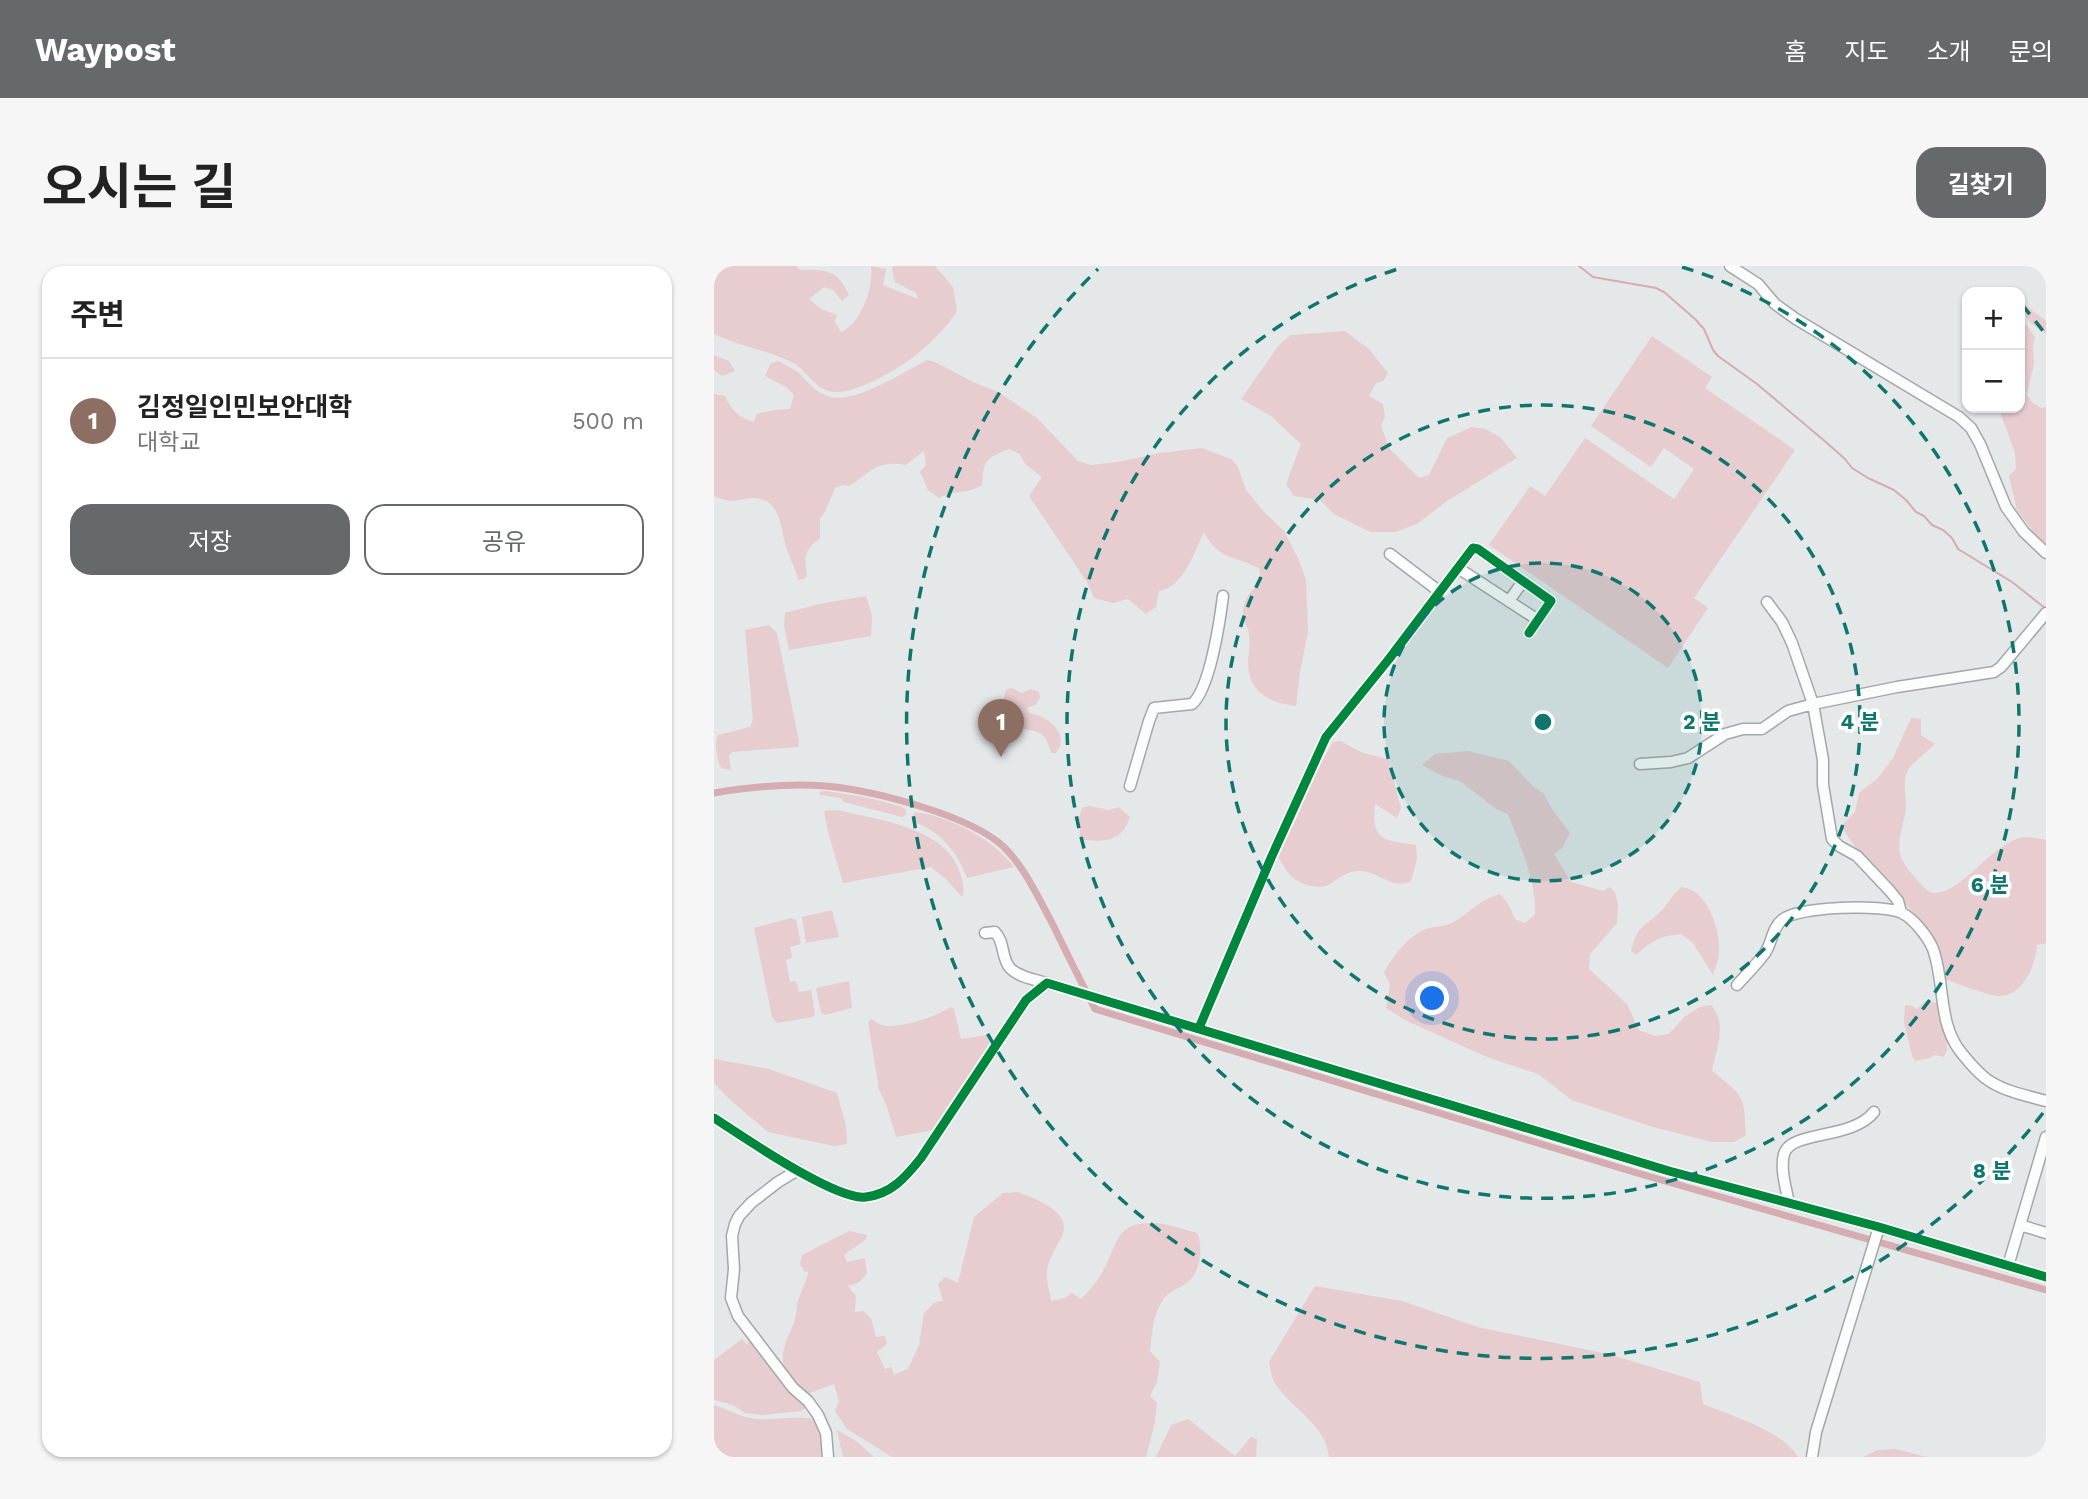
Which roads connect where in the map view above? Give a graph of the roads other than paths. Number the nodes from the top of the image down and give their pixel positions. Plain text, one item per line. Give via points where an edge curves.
1 (1730, 266) edge
2 (2046, 553) edge
3 (1390, 554) dead end
4 (1458, 568) junction
5 (1523, 581) junction
6 (1440, 592) junction
7 (1223, 596) dead end
8 (1509, 601) junction
9 (1767, 602) dead end
10 (2046, 613) edge
11 (1538, 620) junction
12 (1529, 633) dead end
13 (1813, 704) junction
14 (1640, 764) dead end
15 (1130, 786) dead end
16 (1901, 912) junction
17 (985, 933) dead end
18 (1047, 983) junction
19 (1737, 985) dead end
20 (1199, 1028) junction
21 (2046, 1101) edge
22 (1874, 1112) dead end
23 (714, 1118) edge
24 (2046, 1137) edge
25 (798, 1171) junction
26 (1789, 1203) junction
27 (2020, 1225) junction
28 (1878, 1229) junction
29 (2046, 1233) edge
30 (2008, 1266) junction
31 (2046, 1277) edge
32 (828, 1457) edge
33 (1812, 1457) edge

1 - 2 street via 1796,319 1959,417 1971,428 2006,508
3 - 6 street
4 - 5 street via 1473,548
4 - 6 street
4 - 8 street
5 - 8 street
5 - 11 street via 1551,601
6 - 20 street via 1326,737
7 - 15 street via 1201,694 1192,704 1158,707 1152,712
8 - 11 street
9 - 13 street via 1792,643
10 - 13 street via 1994,672
11 - 12 street
13 - 14 street via 1788,711 1762,729 1725,734 1688,758
13 - 16 street via 1832,839 1857,856 1898,901
16 - 19 street via 1875,907 1787,916 1779,922 1766,952
16 - 21 street via 1932,946 1951,1038 1960,1051 1989,1081
17 - 18 street via 995,932 1000,937 1010,968
18 - 20 street
18 - 25 street via 1026,1000 904,1180 884,1193 862,1198
20 - 26 street
22 - 26 street via 1853,1128 1798,1140 1787,1147 1783,1158
23 - 25 street
24 - 27 street
25 - 32 street via 739,1216 732,1236 731,1298 738,1316 818,1415 826,1433
26 - 28 street
27 - 29 street
27 - 30 street
28 - 30 street
28 - 33 street
30 - 31 street

